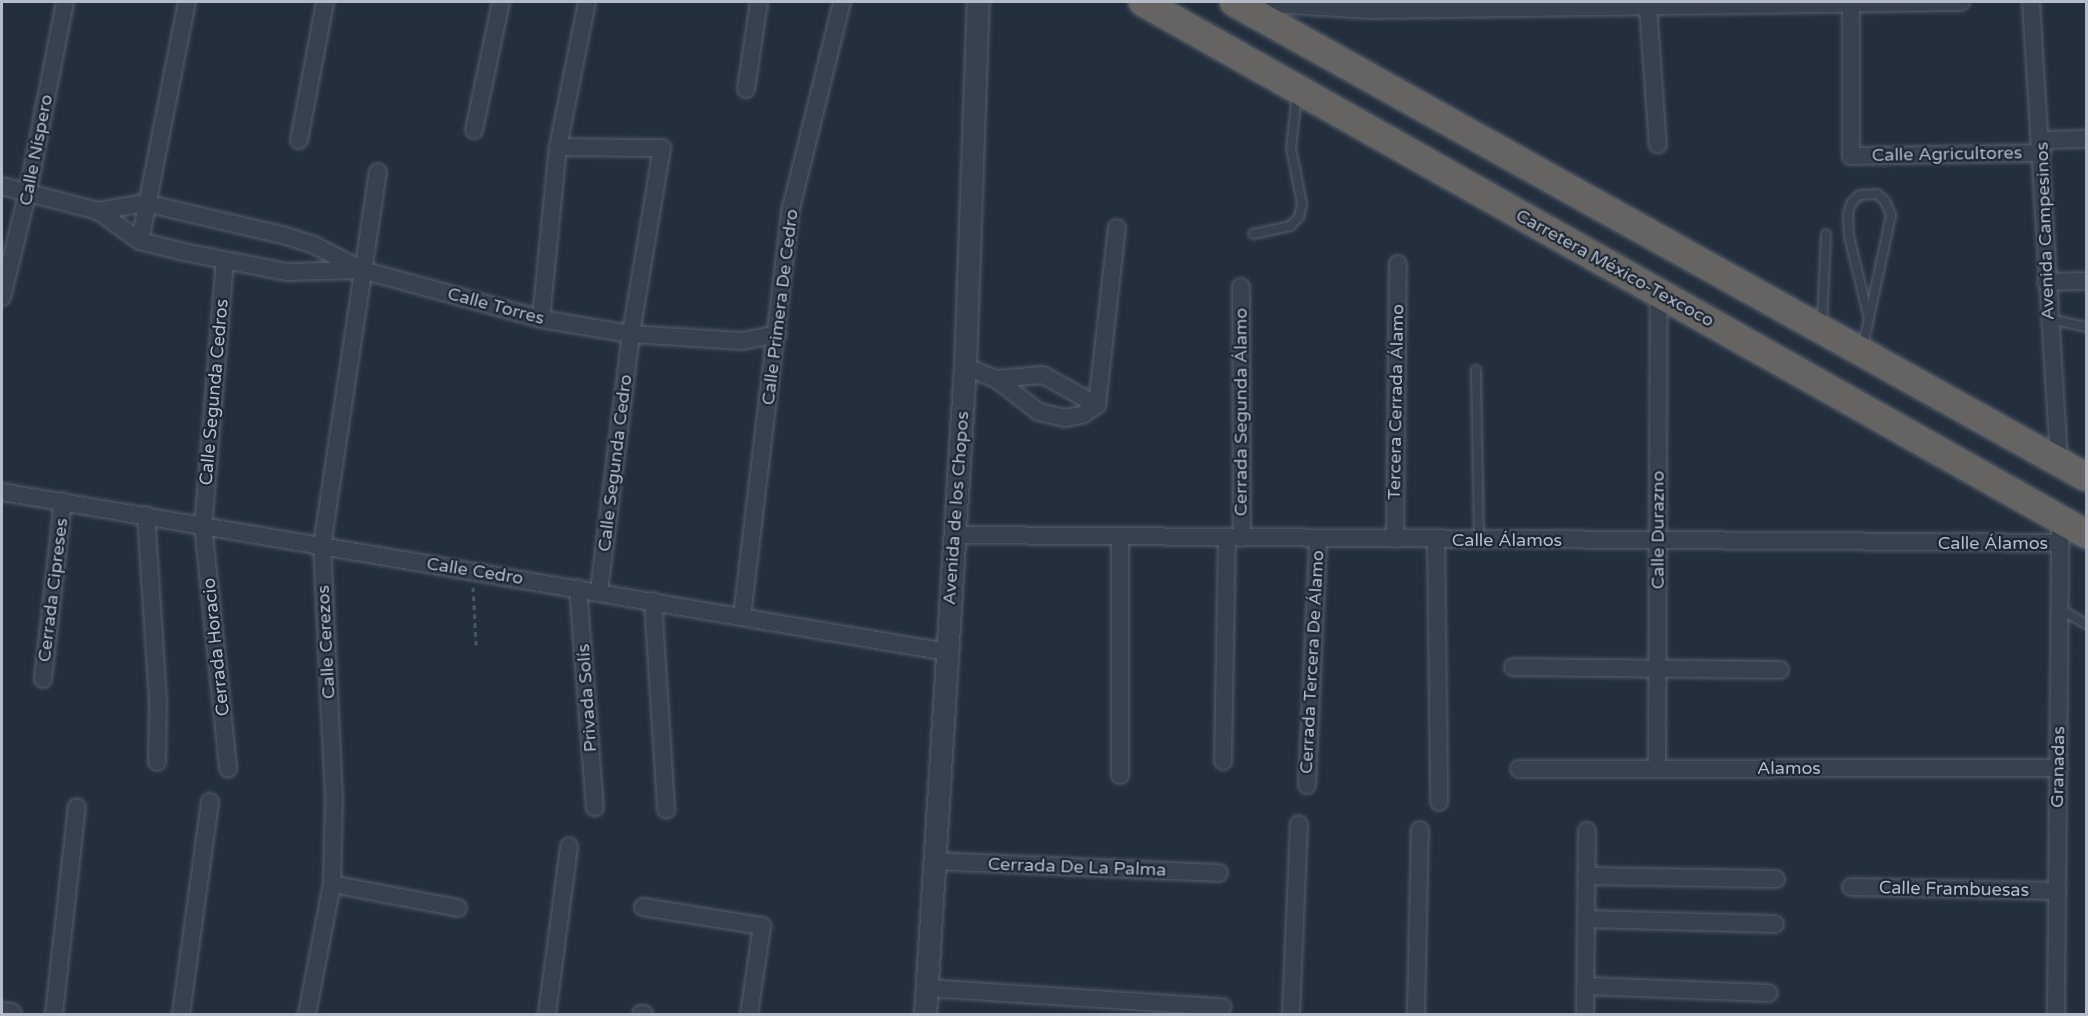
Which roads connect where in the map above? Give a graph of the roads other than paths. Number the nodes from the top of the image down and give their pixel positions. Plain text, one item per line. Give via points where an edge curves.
1 (64, 2) edge
2 (187, 2) edge
3 (325, 2) edge
4 (501, 2) edge
5 (587, 2) edge
6 (759, 2) edge
7 (842, 2) edge
8 (978, 2) edge
9 (1143, 2) edge
10 (1234, 2) edge
11 (1851, 2) edge
12 (1926, 2) edge
13 (1961, 2) edge
14 (2031, 2) edge
15 (1723, 3) edge
16 (1813, 3) edge
17 (1542, 5) edge
18 (1636, 5) edge
19 (1367, 6) edge
20 (746, 88) dead end
21 (1298, 89) junction
22 (474, 130) dead end
23 (2086, 139) edge
24 (299, 140) dead end
25 (1658, 145) dead end
26 (558, 147) junction
27 (2042, 147) junction
28 (378, 172) dead end
29 (2, 186) edge
30 (28, 191) junction
31 (146, 203) junction
32 (98, 211) junction
33 (1117, 228) dead end
34 (1253, 234) dead end
35 (1826, 234) dead end
36 (141, 241) junction
37 (225, 260) junction
38 (1398, 264) dead end
39 (362, 270) junction
40 (2086, 281) edge
41 (2046, 282) junction
42 (1241, 287) dead end
43 (1659, 292) junction
44 (2, 297) edge
45 (541, 319) junction
46 (2049, 319) junction
47 (1869, 320) junction
48 (2086, 327) edge
49 (1822, 330) junction
50 (631, 334) junction
51 (777, 334) junction
52 (1862, 353) junction
53 (965, 366) junction
54 (1476, 370) dead end
55 (996, 379) junction
56 (1097, 405) junction
57 (2059, 460) junction
58 (2086, 477) edge
59 (2, 492) edge
60 (63, 501) junction
61 (146, 515) junction
62 (204, 525) junction
63 (2060, 531) junction
64 (2086, 534) edge
65 (954, 535) junction
66 (1120, 537) junction
67 (1234, 538) junction
68 (1318, 538) junction
69 (1395, 539) junction
70 (1436, 539) junction
71 (1479, 540) junction
72 (1658, 541) junction
73 (321, 546) junction
74 (578, 588) junction
75 (599, 592) junction
76 (653, 601) junction
77 (2059, 609) junction
78 (742, 616) junction
79 (2086, 624) edge
80 (947, 652) junction
81 (1513, 667) dead end
82 (1658, 669) junction
83 (1780, 670) dead end
84 (43, 679) dead end
85 (1223, 761) dead end
86 (157, 762) dead end
87 (2059, 768) junction
88 (228, 769) dead end
89 (1519, 769) dead end
90 (1657, 769) junction
91 (1120, 775) dead end
92 (1307, 785) dead end
93 (210, 802) dead end
94 (1439, 802) dead end
95 (77, 807) dead end
96 (595, 807) dead end
97 (666, 810) dead end
98 (1299, 824) dead end
99 (1420, 830) dead end
100 (1587, 831) dead end
101 (569, 846) dead end
102 (934, 861) junction
103 (1219, 873) dead end
104 (1586, 876) junction
105 (1776, 879) dead end
106 (332, 884) junction
107 (1851, 887) dead end
108 (2057, 891) junction
109 (643, 907) dead end
110 (458, 908) dead end
111 (1586, 919) junction
112 (1775, 924) dead end
113 (1585, 986) junction
114 (927, 988) junction
115 (1769, 993) dead end
116 (1222, 1007) dead end
117 (2, 1013) edge
118 (10, 1014) edge
119 (54, 1014) edge
120 (182, 1014) edge
121 (307, 1014) edge
122 (547, 1014) edge
123 (749, 1014) edge
124 (925, 1014) edge
125 (1291, 1014) edge
126 (1416, 1014) edge
127 (1585, 1014) edge
128 (2056, 1014) edge

1 - 30 street, Calle Níspero
2 - 31 street
3 - 24 street
4 - 22 street
5 - 26 street
6 - 20 street
7 - 51 street, Calle Primera De Cedro via 791,208
8 - 53 street, Avenida de los Chopos
9 - 21 highway, Carretera México-Texcoco
10 - 19 street
10 - 49 highway
11 - 12 street
11 - 16 street
11 - 27 street, Calle Agricultores via 1851,156
12 - 13 street
14 - 27 street, Avenida Campesinos
15 - 16 street
15 - 18 street
17 - 18 street
17 - 19 street
18 - 25 street
21 - 34 lane via 1291,148 1302,204 1299,217 1290,226
21 - 43 highway, Carretera México-Texcoco
23 - 27 street, Calle Agricultores
26 - 45 street
26 - 50 street via 662,148
27 - 41 street, Avenida Campesinos
28 - 39 street, Calle Cerezos
29 - 30 street, Calle Torres
30 - 32 street, Calle Torres
30 - 44 street, Calle Níspero
31 - 32 street, Calle Torres
31 - 36 street
31 - 39 street, Calle Torres via 283,235 314,245
32 - 36 street, Calle Torres
33 - 56 street
35 - 49 lane
36 - 37 street, Calle Torres
37 - 39 street, Calle Torres via 287,272
37 - 62 street, Calle Segunda Cedros
38 - 69 street, Tercera Cerrada Álamo
39 - 45 street, Calle Torres
39 - 73 street, Calle Cerezos
40 - 41 street
41 - 46 street, Avenida Campesinos
42 - 67 street, Cerrada Segunda Álamo
43 - 63 highway, Carretera México-Texcoco
43 - 72 street, Calle Durazno
45 - 50 street, Calle Torres
46 - 48 lane
46 - 57 street, Avenida Campesinos
47 - 47 lane via 1891,215 1877,194 1860,195 1848,213 1849,236
47 - 52 lane
49 - 52 highway
50 - 51 street, Calle Torres via 742,341
50 - 75 street, Calle Segunda Cedro
51 - 78 street, Calle Primera De Cedro
52 - 57 highway
53 - 55 street
53 - 65 street, Avenida de los Chopos
54 - 71 lane
55 - 56 street via 1043,375
55 - 56 street via 1039,412 1064,418 1082,415
57 - 58 highway
59 - 60 street, Calle Cedro
60 - 61 street, Calle Cedro
60 - 84 street, Cerrada Cipreses
61 - 62 street, Calle Cedro
61 - 86 street via 158,700
62 - 73 street, Calle Cedro
62 - 88 street, Cerrada Horacio
63 - 64 highway, Carretera México-Texcoco
63 - 72 street, Calle Álamos
63 - 77 street, Granadas
65 - 66 street, Calle Álamos
65 - 80 street, Avenida de los Chopos
66 - 67 street, Calle Álamos
66 - 91 street
67 - 68 street, Calle Álamos
67 - 85 street, Cerrada Segunda Álamo
68 - 69 street, Calle Álamos
68 - 92 street, Cerrada Tercera De Álamo
69 - 70 street, Calle Álamos
70 - 71 street, Calle Álamos
70 - 94 street
71 - 72 street, Calle Álamos
72 - 82 street, Calle Durazno
73 - 74 street, Calle Cedro
73 - 106 street, Calle Cerezos via 334,799
74 - 75 street, Calle Cedro
74 - 96 street, Privada Solís
75 - 76 street, Calle Cedro
76 - 78 street, Calle Cedro
76 - 97 street
77 - 79 lane
77 - 87 street, Granadas
78 - 80 street, Calle Cedro
80 - 102 street, Avenida de los Chopos
81 - 82 street
82 - 83 street
82 - 90 street, Calle Durazno
87 - 90 street, Alamos
87 - 108 street, Granadas
89 - 90 street, Alamos
93 - 120 street
95 - 119 street
98 - 125 street
99 - 126 street
100 - 104 street
101 - 122 street
102 - 103 street, Cerrada De La Palma
102 - 114 street, Avenida de los Chopos
104 - 105 street
104 - 111 street
106 - 110 street
106 - 121 street, Calle Cerezos
107 - 108 street, Calle Frambuesas
108 - 128 street, Granadas
109 - 123 street via 762,926
111 - 112 street
111 - 113 street
113 - 115 street
113 - 127 street
114 - 116 street
114 - 124 street, Avenida de los Chopos
117 - 118 street

